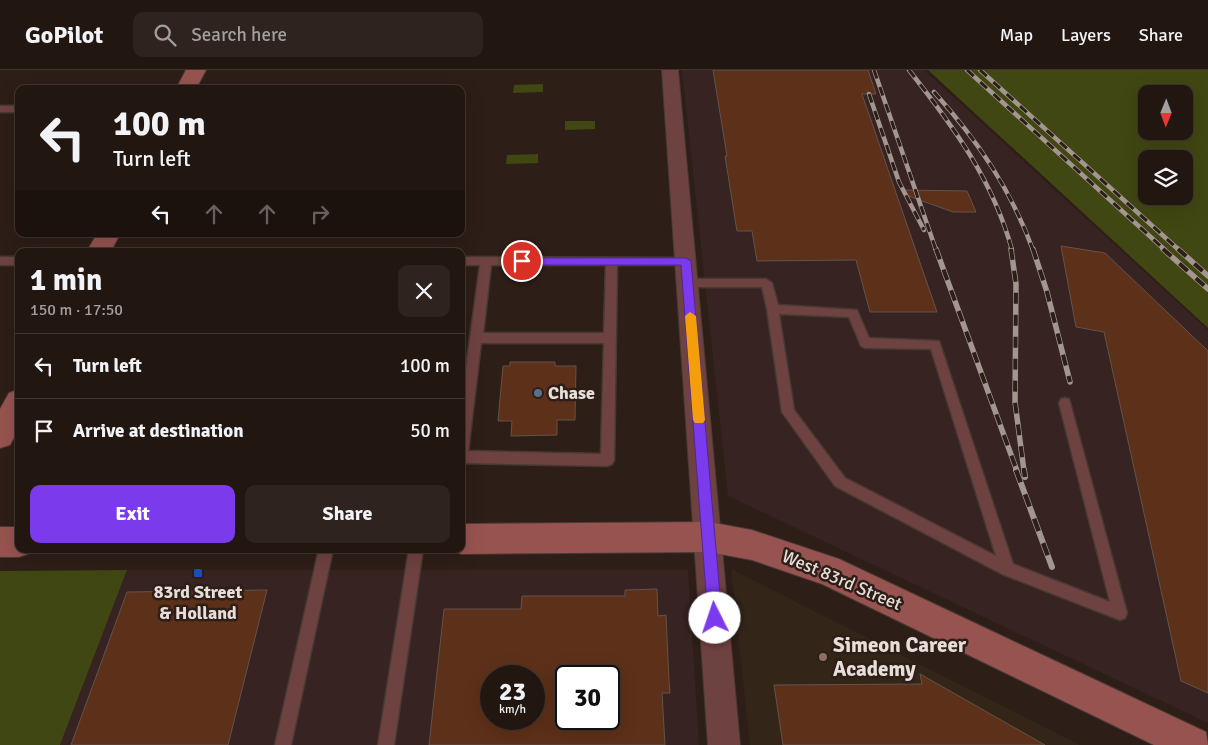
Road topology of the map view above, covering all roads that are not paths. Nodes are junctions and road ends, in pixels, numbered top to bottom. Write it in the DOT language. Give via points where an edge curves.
graph roads {
  1 [pos="196,70"];
  2 [pos="670,70"];
  3 [pos="188,85"];
  4 [pos="0,109"];
  5 [pos="15,109"];
  6 [pos="0,261"];
  7 [pos="15,261"];
  8 [pos="465,261"];
  9 [pos="486,261"];
  10 [pos="612,261"];
  11 [pos="686,261"];
  12 [pos="688,283"];
  13 [pos="773,309"];
  14 [pos="476,338"];
  15 [pos="610,338"];
  16 [pos="1065,403"];
  17 [pos="15,408"];
  18 [pos="465,425"];
  19 [pos="0,436"];
  20 [pos="465,457"];
  21 [pos="709,537"];
  22 [pos="465,539"];
  23 [pos="0,542"];
  24 [pos="15,542"];
  25 [pos="325,553"];
  26 [pos="415,553"];
  27 [pos="1007,569"];
  28 [pos="283,745"];
  29 [pos="386,745"];
  30 [pos="724,745"];
  31 [pos="1193,745"];
  1 -- 3 [label="street"];
  2 -- 11 [label="street"];
  4 -- 5 [label="lane"];
  6 -- 7 [label="lane"];
  8 -- 9 [label="lane"];
  9 -- 10 [label="lane"];
  9 -- 14 [label="lane"];
  10 -- 11 [label="lane"];
  10 -- 15 [label="lane"];
  11 -- 12 [label="street"];
  12 -- 13 [label="lane" via="766,283"];
  12 -- 21 [label="street"];
  13 -- 27 [label="lane" via="788,412 840,482"];
  13 -- 27 [label="lane" via="853,313 865,343 935,344"];
  14 -- 15 [label="lane"];
  14 -- 18 [label="lane"];
  15 -- 20 [label="lane" via="607,460"];
  16 -- 27 [label="lane" via="1120,613"];
  17 -- 19 [label="street"];
  21 -- 22 [label="street, West 83rd Street"];
  21 -- 30 [label="street"];
  21 -- 31 [label="street, West 83rd Street" via="752,544 828,570"];
  23 -- 24 [label="street"];
  25 -- 28 [label="lane"];
  26 -- 29 [label="lane"];
}
